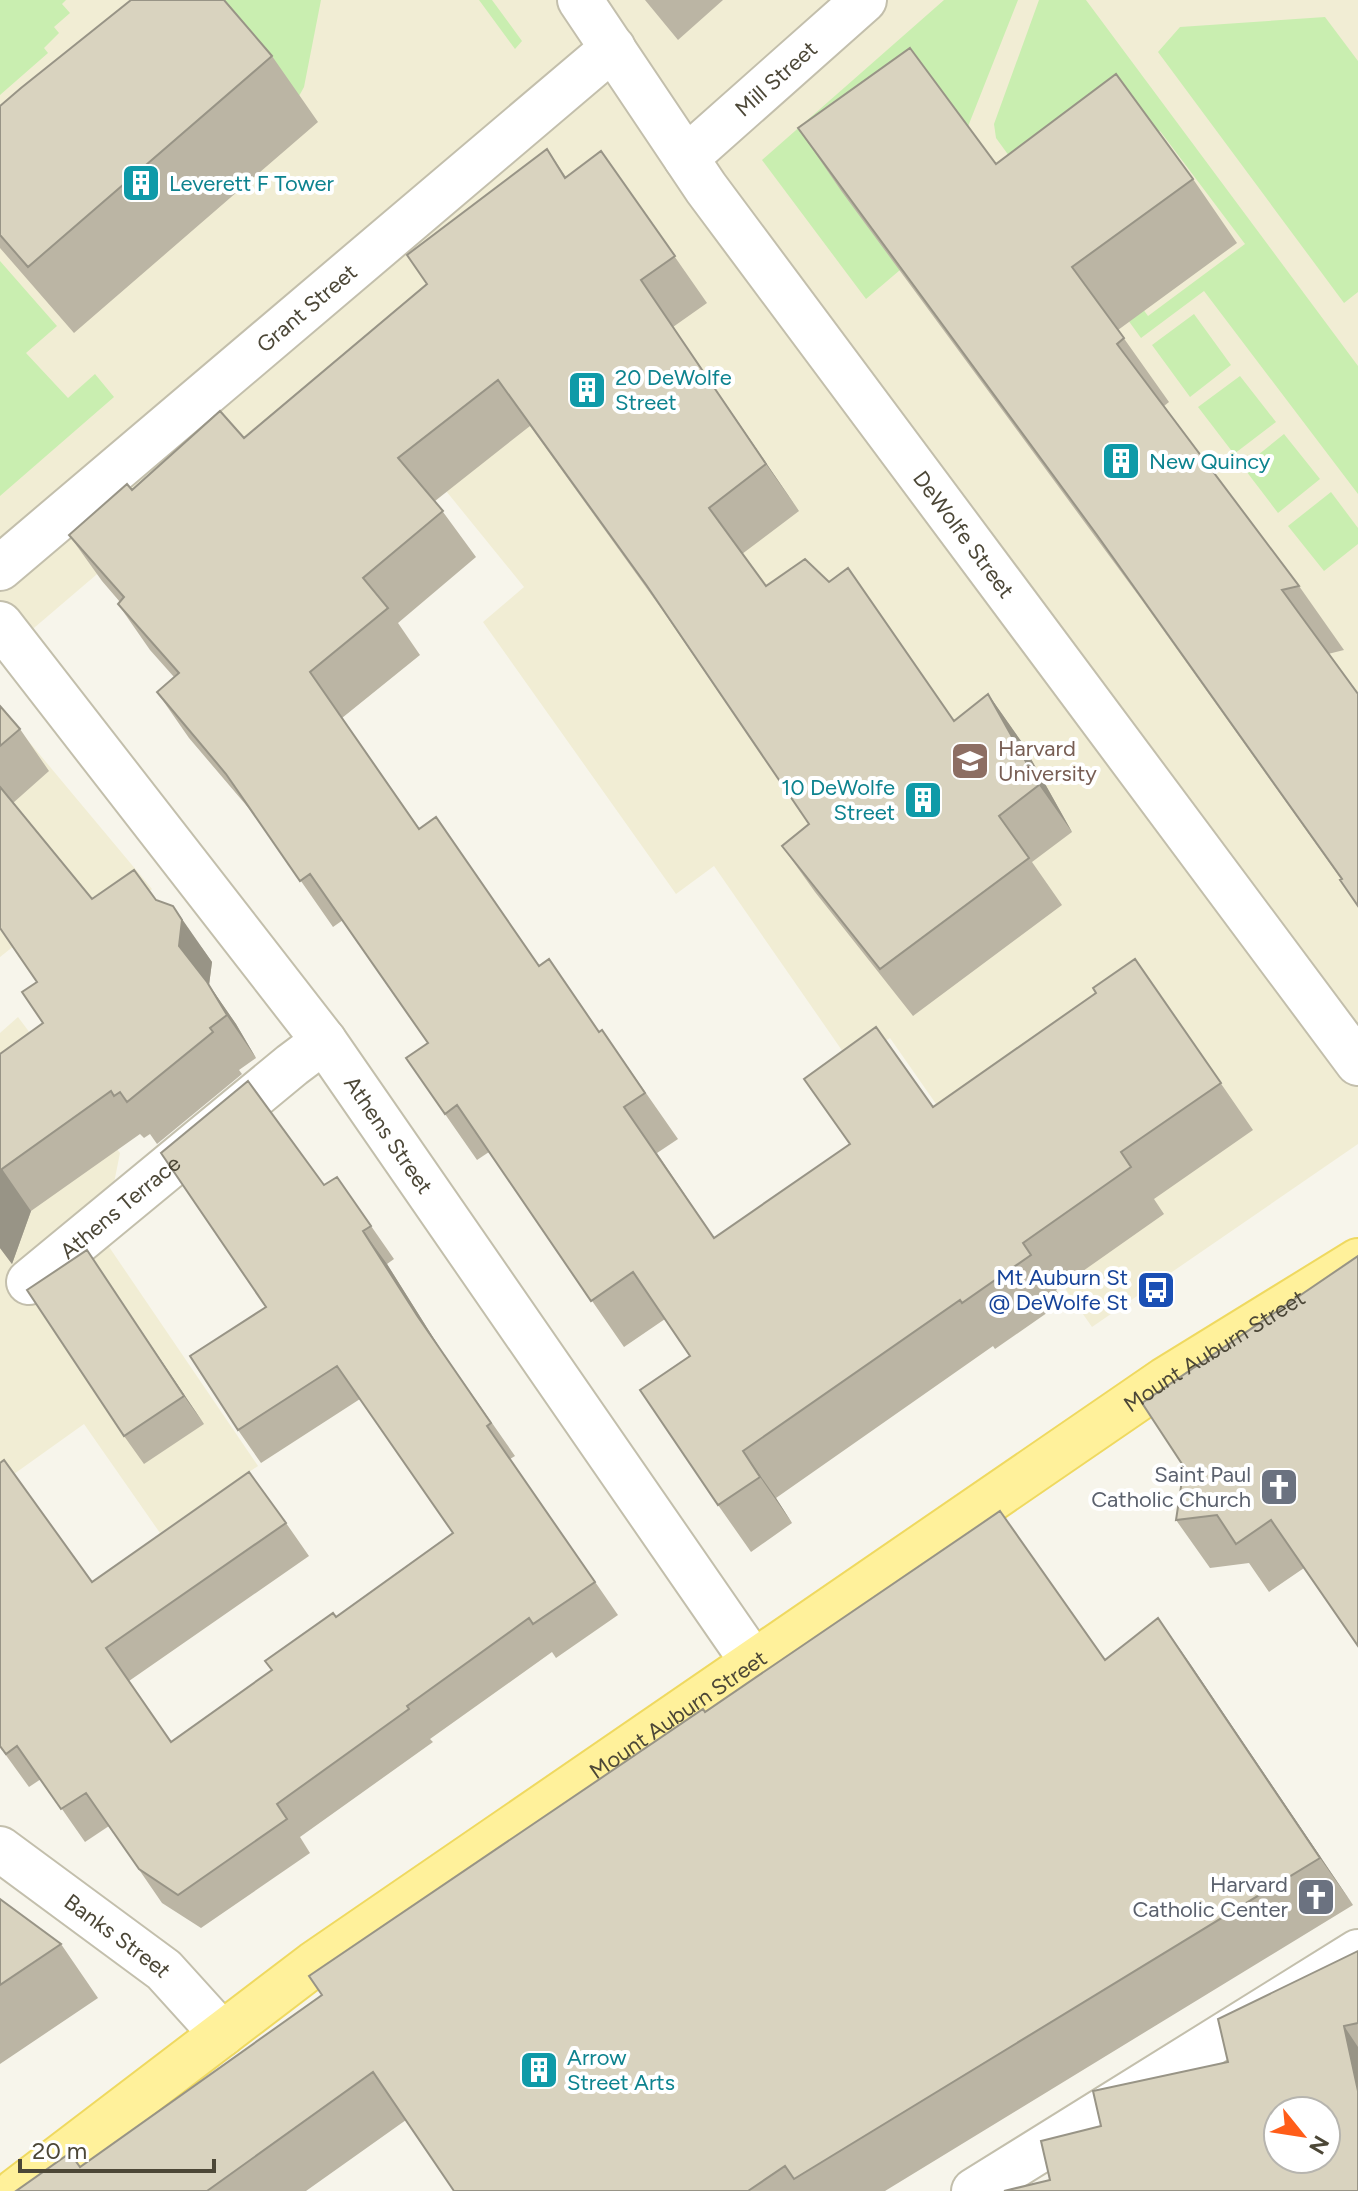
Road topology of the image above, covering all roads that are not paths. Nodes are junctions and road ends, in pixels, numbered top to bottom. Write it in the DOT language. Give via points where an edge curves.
graph roads {
  1 [pos="580,0"];
  2 [pos="864,0"];
  3 [pos="613,48"];
  4 [pos="686,158"];
  5 [pos="0,568"];
  6 [pos="0,624"];
  7 [pos="324,1041"];
  8 [pos="1358,1063"];
  9 [pos="1358,1261"];
  10 [pos="29,1282"];
  11 [pos="753,1662"];
  12 [pos="0,1849"];
  13 [pos="1358,1952"];
  14 [pos="222,2034"];
  15 [pos="16,2191"];
  16 [pos="974,2191"];
  1 -- 3 [label="street, DeWolfe Street"];
  2 -- 4 [label="street, Mill Street"];
  3 -- 4 [label="street, DeWolfe Street"];
  3 -- 5 [label="street, Grant Street"];
  4 -- 8 [label="street, DeWolfe Street"];
  6 -- 7 [label="street, Athens Street"];
  7 -- 10 [label="street, Athens Terrace"];
  7 -- 11 [label="street, Athens Street"];
  9 -- 11 [label="main road, Mount Auburn Street" via="1213,1348"];
  11 -- 14 [label="main road, Mount Auburn Street" via="314,1964"];
  12 -- 14 [label="street, Banks Street" via="164,1970"];
  13 -- 16 [label="street"];
  14 -- 15 [label="main road, Mount Auburn Street"];
}
